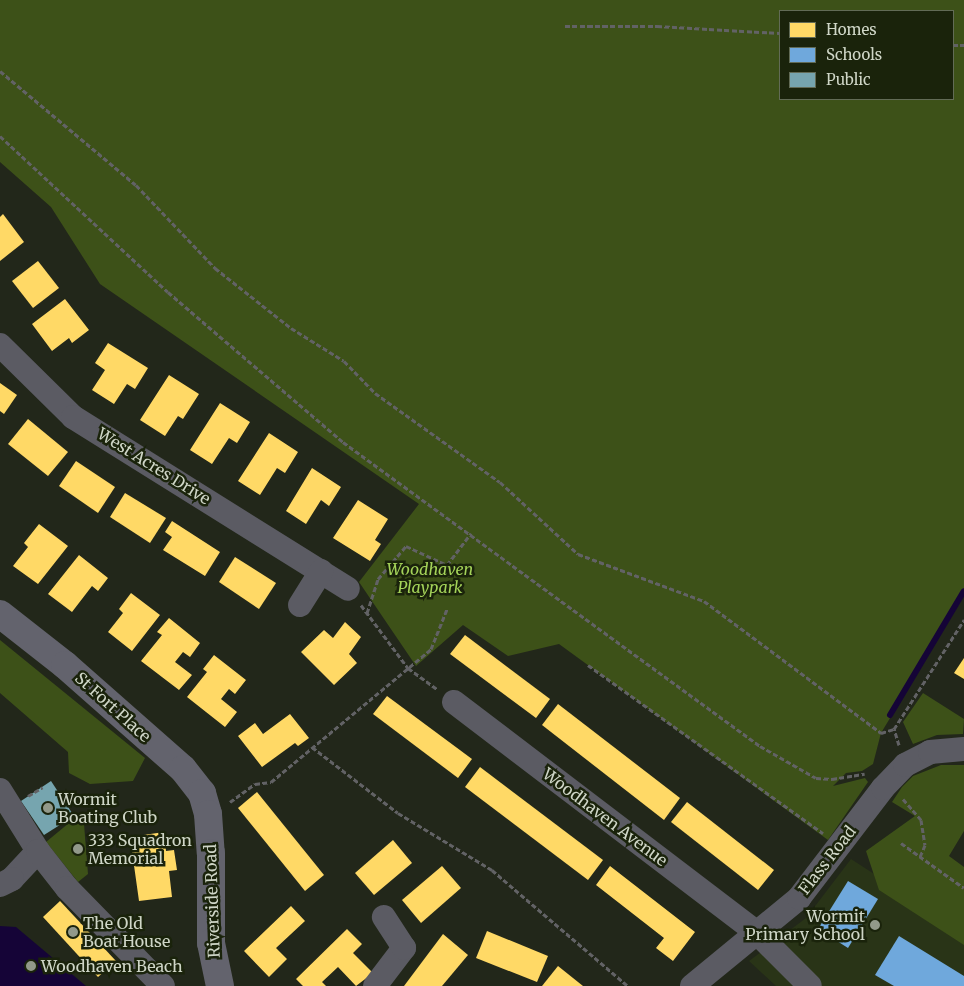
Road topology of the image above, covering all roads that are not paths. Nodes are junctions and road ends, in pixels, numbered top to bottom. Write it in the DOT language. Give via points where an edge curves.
graph roads {
  1 [pos="0,345"];
  2 [pos="321,571"];
  3 [pos="348,588"];
  4 [pos="300,605"];
  5 [pos="0,614"];
  6 [pos="454,702"];
  7 [pos="964,749"];
  8 [pos="1,792"];
  9 [pos="216,811"];
  10 [pos="38,851"];
  11 [pos="0,886"];
  12 [pos="384,917"];
  13 [pos="756,932"];
  14 [pos="163,986"];
  15 [pos="220,986"];
  16 [pos="375,986"];
  17 [pos="692,986"];
  18 [pos="810,986"];
  1 -- 2 [label="street, West Acres Drive" via="73,417"];
  2 -- 3 [label="street, West Acres Drive"];
  2 -- 4 [label="street"];
  5 -- 9 [label="main road, St Fort Place" via="39,642 183,769"];
  6 -- 13 [label="street, Woodhaven Avenue"];
  7 -- 13 [label="street, Flass Road" via="930,752 905,765 889,781 799,898"];
  8 -- 10 [label="street"];
  9 -- 15 [label="main road, Riverside Road" via="211,853 211,943"];
  10 -- 11 [label="street" via="12,879"];
  10 -- 14 [label="street" via="67,888"];
  12 -- 16 [label="street" via="404,948"];
  13 -- 17 [label="street, Flass Road"];
  13 -- 18 [label="street, Woodhaven Avenue"];
}
